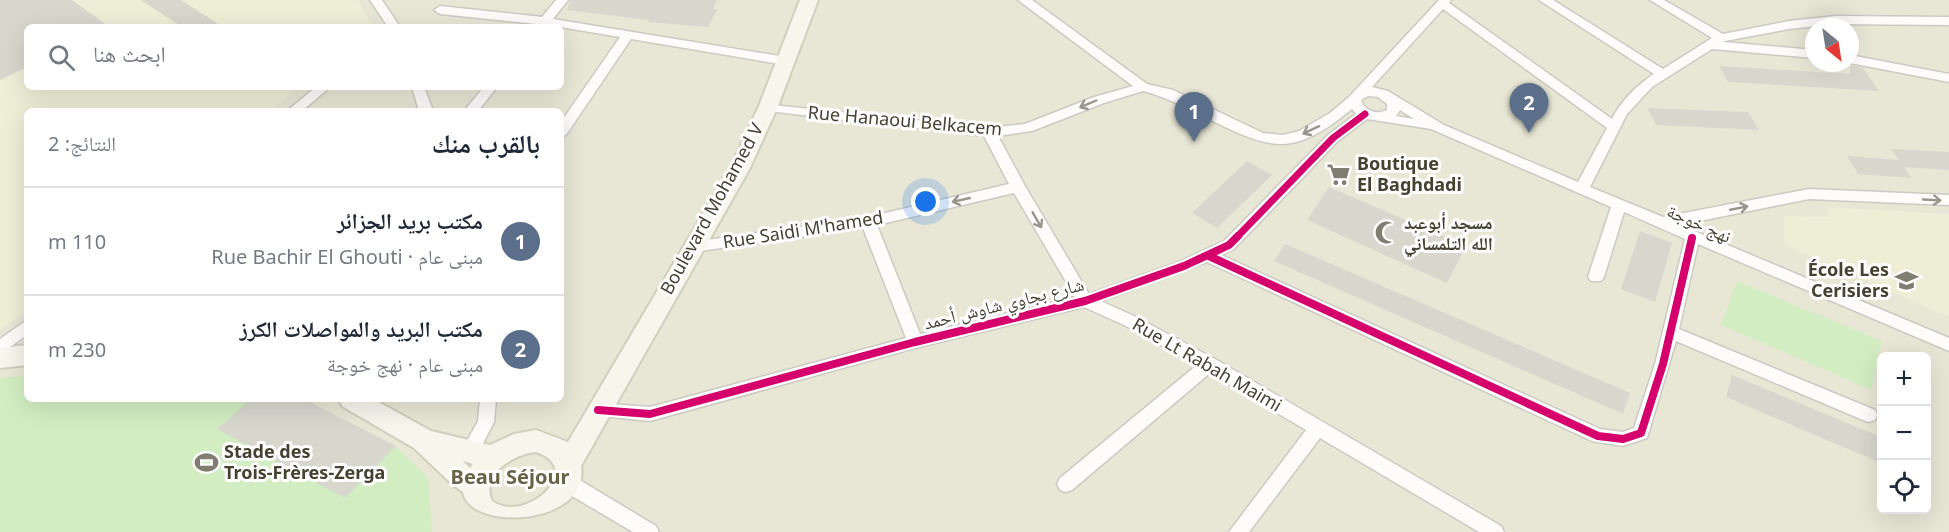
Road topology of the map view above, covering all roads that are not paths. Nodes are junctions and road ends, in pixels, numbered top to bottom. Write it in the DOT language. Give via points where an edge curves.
graph roads {
  1 [pos="376,0"];
  2 [pos="562,0"];
  3 [pos="809,0"];
  4 [pos="1024,0"];
  5 [pos="1545,0"];
  6 [pos="1656,0"];
  7 [pos="1444,2"];
  8 [pos="440,10"];
  9 [pos="1949,21"];
  10 [pos="392,24"];
  11 [pos="543,24"];
  12 [pos="564,26"];
  13 [pos="628,34"];
  14 [pos="1716,41"];
  15 [pos="1805,53"];
  16 [pos="1388,60"];
  17 [pos="786,61"];
  18 [pos="1859,61"];
  19 [pos="1662,74"];
  20 [pos="1949,78"];
  21 [pos="1143,87"];
  22 [pos="320,90"];
  23 [pos="419,90"];
  24 [pos="488,90"];
  25 [pos="1356,97"];
  26 [pos="1389,98"];
  27 [pos="768,107"];
  28 [pos="298,108"];
  29 [pos="425,108"];
  30 [pos="474,108"];
  31 [pos="1371,115"];
  32 [pos="1614,127"];
  33 [pos="564,128"];
  34 [pos="1438,128"];
  35 [pos="989,132"];
  36 [pos="1018,187"];
  37 [pos="1582,188"];
  38 [pos="1949,200"];
  39 [pos="1619,204"];
  40 [pos="868,222"];
  41 [pos="1661,224"];
  42 [pos="1692,238"];
  43 [pos="693,247"];
  44 [pos="1209,256"];
  45 [pos="1596,277"];
  46 [pos="1085,301"];
  47 [pos="24,328"];
  48 [pos="1670,332"];
  49 [pos="915,342"];
  50 [pos="1949,345"];
  51 [pos="0,348"];
  52 [pos="24,354"];
  53 [pos="0,358"];
  54 [pos="1209,364"];
  55 [pos="356,402"];
  56 [pos="488,402"];
  57 [pos="598,410"];
  58 [pos="1869,415"];
  59 [pos="1317,429"];
  60 [pos="423,440"];
  61 [pos="550,443"];
  62 [pos="481,455"];
  63 [pos="569,483"];
  64 [pos="1066,483"];
  65 [pos="476,486"];
  66 [pos="505,525"];
  67 [pos="650,532"];
  68 [pos="1238,532"];
  69 [pos="1495,532"];
  1 -- 10 [label="street"];
  2 -- 11 [label="street"];
  3 -- 17 [label="main road, Boulevard Mohamed V"];
  4 -- 21 [label="street"];
  5 -- 19 [label="street"];
  6 -- 14 [label="street"];
  7 -- 16 [label="street"];
  7 -- 32 [label="street"];
  8 -- 11 [label="street"];
  9 -- 14 [label="street" via="1835,20 1789,25"];
  12 -- 13 [label="street"];
  13 -- 17 [label="street"];
  13 -- 33 [label="street"];
  14 -- 15 [label="street"];
  14 -- 19 [label="street"];
  16 -- 25 [label="street"];
  16 -- 26 [label="street"];
  17 -- 27 [label="main road, Boulevard Mohamed V"];
  18 -- 20 [label="street"];
  19 -- 32 [label="street" via="1647,84"];
  25 -- 21 [label="street, one-way" via="1323,124 1283,140 1260,137 1168,93"];
  21 -- 35 [label="street, Rue Hanaoui Belkacem, one-way" via="1099,99 1044,122"];
  22 -- 28 [label="street"];
  23 -- 29 [label="street"];
  24 -- 30 [label="street"];
  25 -- 26 [label="street" via="1368,91"];
  25 -- 31 [label="street" via="1357,107"];
  26 -- 31 [label="street, شارع بجاوي شاوش أحمد" via="1395,106 1393,112"];
  26 -- 34 [label="street, نهج خوجة"];
  27 -- 35 [label="street, Rue Hanaoui Belkacem"];
  27 -- 43 [label="main road, Boulevard Mohamed V" via="740,167"];
  31 -- 34 [label="street, نهج خوجة"];
  31 -- 44 [label="street, شارع بجاوي شاوش أحمد" via="1333,138 1229,245"];
  32 -- 37 [label="street"];
  34 -- 37 [label="street, نهج خوجة"];
  35 -- 36 [label="street"];
  36 -- 40 [label="street, Rue Saidi M'hamed, one-way"];
  36 -- 46 [label="street, one-way"];
  37 -- 39 [label="street, نهج خوجة"];
  41 -- 38 [label="street, one-way" via="1809,194"];
  39 -- 41 [label="street, نهج خوجة"];
  39 -- 45 [label="street"];
  40 -- 43 [label="street, Rue Saidi M'hamed"];
  40 -- 49 [label="street"];
  41 -- 42 [label="street, نهج خوجة"];
  42 -- 48 [label="street"];
  42 -- 50 [label="street, نهج خوجة"];
  43 -- 57 [label="main road, Boulevard Mohamed V"];
  44 -- 46 [label="street, شارع بجاوي شاوش أحمد"];
  44 -- 48 [label="street" via="1598,436 1623,439 1641,433"];
  46 -- 49 [label="street, شارع بجاوي شاوش أحمد"];
  46 -- 54 [label="street, Rue Lt Rabah Maimi"];
  47 -- 51 [label="street"];
  48 -- 58 [label="street"];
  49 -- 57 [label="street, شارع بجاوي شاوش أحمد" via="650,414"];
  52 -- 53 [label="main road"];
  54 -- 59 [label="street, Rue Lt Rabah Maimi"];
  54 -- 64 [label="street"];
  55 -- 60 [label="main road"];
  56 -- 62 [label="street"];
  57 -- 61 [label="main road, Boulevard Mohamed V"];
  57 -- 63 [label="main road, Boulevard Mohamed V"];
  59 -- 68 [label="street"];
  59 -- 69 [label="street, Rue Lt Rabah Maimi"];
  60 -- 62 [label="main road"];
  60 -- 65 [label="main road"];
  61 -- 62 [label="main road" via="521,442"];
  61 -- 63 [label="main road" via="566,455"];
  62 -- 65 [label="main road" via="482,471"];
  63 -- 66 [label="main road" via="538,514"];
  63 -- 67 [label="street"];
  65 -- 66 [label="main road" via="479,505"];
}
